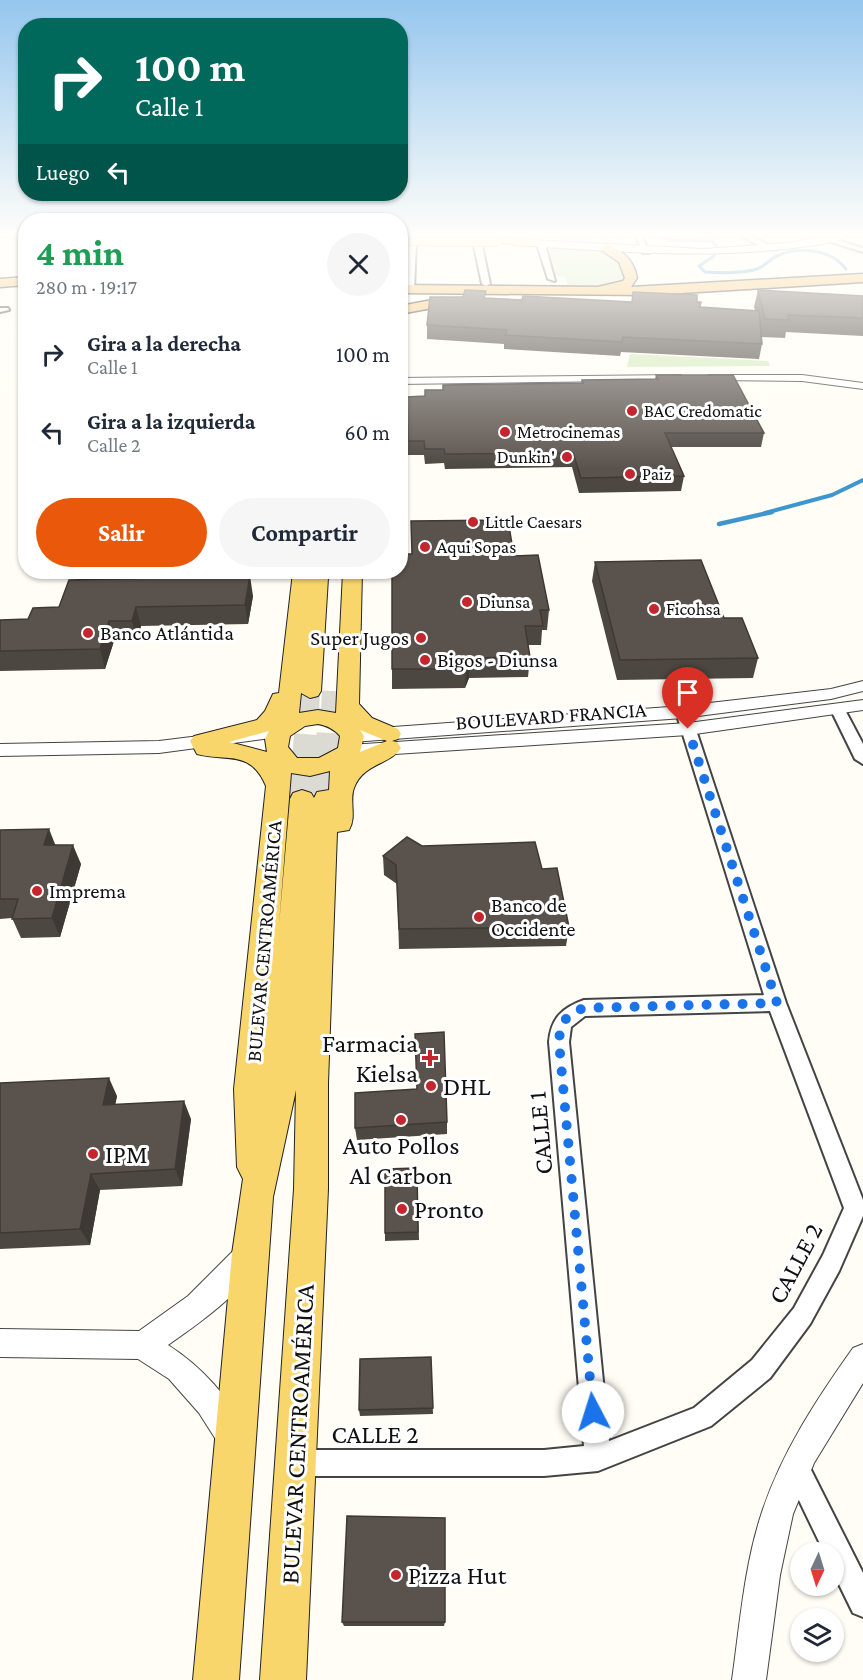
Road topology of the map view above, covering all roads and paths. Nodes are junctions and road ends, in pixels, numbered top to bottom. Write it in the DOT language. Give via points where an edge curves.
graph roads {
  1 [pos="408,381"];
  2 [pos="863,386"];
  3 [pos="302,579"];
  4 [pos="318,579"];
  5 [pos="338,579"];
  6 [pos="352,579"];
  7 [pos="291,667"];
  8 [pos="863,686"];
  9 [pos="310,691"];
  10 [pos="339,697"];
  11 [pos="863,705"];
  12 [pos="838,710"];
  13 [pos="686,720"];
  14 [pos="390,741"];
  15 [pos="281,742"];
  16 [pos="348,743"];
  17 [pos="204,744"];
  18 [pos="0,750"];
  19 [pos="863,759"];
  20 [pos="312,793"];
  21 [pos="777,1003"];
  22 [pos="859,1211"];
  23 [pos="250,1254"];
  24 [pos="0,1342"];
  25 [pos="142,1345"];
  26 [pos="863,1359"];
  27 [pos="236,1443"];
  28 [pos="598,1458"];
  29 [pos="294,1463"];
  30 [pos="795,1466"];
  31 [pos="863,1603"];
  32 [pos="216,1680"];
  33 [pos="282,1680"];
  34 [pos="749,1680"];
  1 -- 2 [label="street" via="771,377"];
  3 -- 7 [label="main road, BULEVAR CENTROAMÉRICA"];
  4 -- 9 [label="main road"];
  5 -- 10 [label="main road, BULEVAR CENTROAMÉRICA"];
  6 -- 10 [label="main road, BULEVAR CENTROAMÉRICA"];
  7 -- 15 [label="main road, BULEVAR CENTROAMÉRICA"];
  7 -- 17 [label="main road" via="275,714 268,722"];
  8 -- 13 [label="street, BOULEVARD FRANCIA"];
  10 -- 14 [label="main road" via="364,723"];
  10 -- 16 [label="main road, BULEVAR CENTROAMÉRICA"];
  11 -- 12 [label="street, BOULEVARD FRANCIA"];
  12 -- 13 [label="street, BOULEVARD FRANCIA"];
  12 -- 19 [label="street"];
  13 -- 14 [label="street, BOULEVARD FRANCIA"];
  13 -- 21 [label="street, CALLE 2"];
  14 -- 16 [label="street, BOULEVARD FRANCIA"];
  14 -- 20 [label="main road"];
  15 -- 16 [label="main road" via="306,718 318,717 329,718"];
  15 -- 16 [label="main road" via="288,763 310,768 334,763"];
  15 -- 17 [label="street" via="251,748"];
  15 -- 20 [label="main road, BULEVAR CENTROAMÉRICA"];
  16 -- 20 [label="main road, BULEVAR CENTROAMÉRICA"];
  17 -- 18 [label="street"];
  17 -- 20 [label="main road" via="264,760"];
  20 -- 23 [label="main road, BULEVAR CENTROAMÉRICA" via="281,1088 256,1197"];
  20 -- 29 [label="main road, BULEVAR CENTROAMÉRICA" via="311,1189"];
  21 -- 22 [label="street, CALLE 2"];
  21 -- 28 [label="street, CALLE 1" via="584,1008 563,1020 559,1042"];
  22 -- 28 [label="street, CALLE 2" via="802,1316 761,1369 702,1417"];
  23 -- 25 [label="street" via="220,1288 184,1319"];
  23 -- 27 [label="main road, BULEVAR CENTROAMÉRICA"];
  24 -- 25 [label="street"];
  25 -- 27 [label="street" via="178,1369 210,1402"];
  26 -- 30 [label="street"];
  27 -- 32 [label="main road, BULEVAR CENTROAMÉRICA"];
  28 -- 29 [label="street, CALLE 2" via="544,1463"];
  29 -- 33 [label="main road, BULEVAR CENTROAMÉRICA"];
  30 -- 31 [label="street"];
  30 -- 34 [label="street" via="768,1552"];
}
